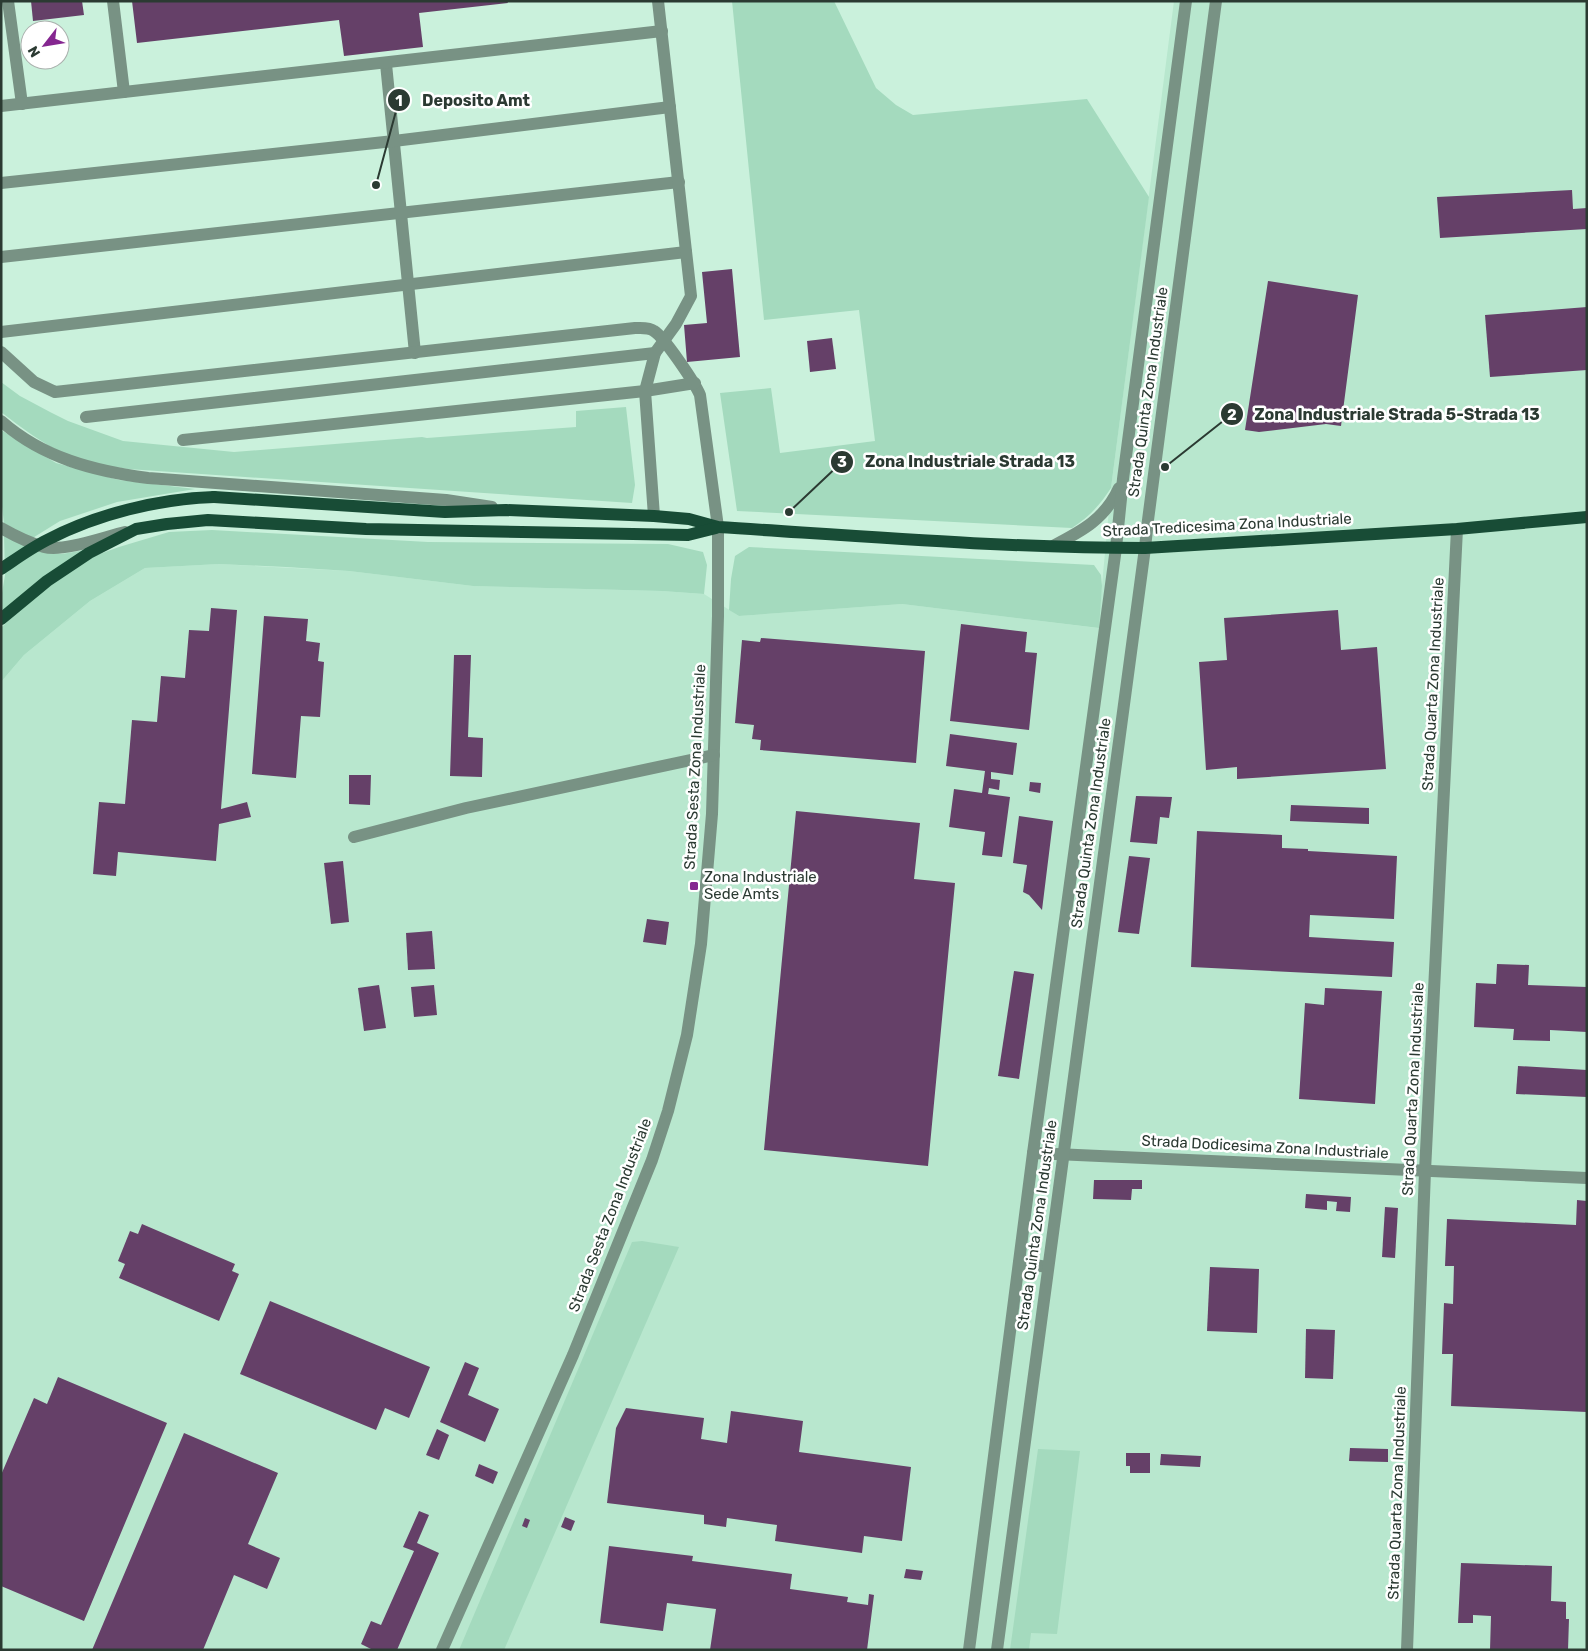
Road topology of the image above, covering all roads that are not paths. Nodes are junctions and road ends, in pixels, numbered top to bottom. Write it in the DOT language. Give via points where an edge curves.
graph roads {
  1 [pos="8,1"];
  2 [pos="112,1"];
  3 [pos="658,1"];
  4 [pos="1186,1"];
  5 [pos="1216,1"];
  6 [pos="662,31"];
  7 [pos="386,64"];
  8 [pos="124,92"];
  9 [pos="22,104"];
  10 [pos="1,106"];
  11 [pos="670,107"];
  12 [pos="394,141"];
  13 [pos="679,182"];
  14 [pos="1,183"];
  15 [pos="401,213"];
  16 [pos="686,252"];
  17 [pos="1,257"];
  18 [pos="408,285"];
  19 [pos="1,332"];
  20 [pos="663,340"];
  21 [pos="1,352"];
  22 [pos="415,353"];
  23 [pos="655,353"];
  24 [pos="695,383"];
  25 [pos="645,391"];
  26 [pos="86,417"];
  27 [pos="1,421"];
  28 [pos="183,440"];
  29 [pos="1123,479"];
  30 [pos="506,510"];
  31 [pos="654,516"];
  32 [pos="1587,517"];
  33 [pos="718,527"];
  34 [pos="1,528"];
  35 [pos="136,529"];
  36 [pos="1457,529"];
  37 [pos="1053,546"];
  38 [pos="1116,548"];
  39 [pos="1145,548"];
  40 [pos="1,569"];
  41 [pos="1,619"];
  42 [pos="714,755"];
  43 [pos="354,837"];
  44 [pos="1033,1153"];
  45 [pos="1062,1155"];
  46 [pos="1425,1171"];
  47 [pos="1587,1178"];
  48 [pos="1018,1263"];
  49 [pos="1048,1267"];
  50 [pos="442,1650"];
  51 [pos="969,1650"];
  52 [pos="997,1650"];
  53 [pos="1407,1650"];
  1 -- 9 [label="street"];
  2 -- 8 [label="street"];
  3 -- 6 [label="street"];
  4 -- 29 [label="street, Strada Quinta Zona Industriale"];
  5 -- 39 [label="street, Strada Quinta Zona Industriale"];
  6 -- 7 [label="street"];
  6 -- 11 [label="street"];
  7 -- 8 [label="street"];
  7 -- 12 [label="street"];
  8 -- 9 [label="street"];
  9 -- 10 [label="street"];
  11 -- 12 [label="street"];
  11 -- 13 [label="street"];
  12 -- 14 [label="street"];
  12 -- 15 [label="street"];
  13 -- 15 [label="street"];
  13 -- 16 [label="street"];
  15 -- 17 [label="street"];
  15 -- 18 [label="street"];
  16 -- 18 [label="street"];
  16 -- 20 [label="street" via="691,296"];
  18 -- 19 [label="street"];
  18 -- 22 [label="street"];
  20 -- 22 [label="street" via="654,331 635,328"];
  20 -- 23 [label="street"];
  20 -- 24 [label="street"];
  21 -- 22 [label="street" via="34,382 55,392"];
  23 -- 25 [label="street"];
  23 -- 26 [label="street"];
  24 -- 25 [label="street"];
  24 -- 33 [label="street, Strada Sesta Zona Industriale" via="700,395"];
  25 -- 28 [label="street"];
  25 -- 31 [label="street"];
  27 -- 30 [label="street" via="58,457 109,473 446,500"];
  29 -- 37 [label="street" via="1105,512 1081,531"];
  29 -- 38 [label="street, Strada Quinta Zona Industriale"];
  30 -- 31 [label="main road"];
  30 -- 40 [label="main road, bridge" via="445,512 192,498 106,517 69,530"];
  31 -- 33 [label="main road" via="689,519"];
  32 -- 36 [label="main road, Strada Tredicesima Zona Industriale"];
  33 -- 35 [label="main road" via="688,535 366,529 208,520"];
  33 -- 37 [label="main road, Strada Tredicesima Zona Industriale"];
  33 -- 42 [label="street, Strada Sesta Zona Industriale"];
  34 -- 35 [label="street" via="46,548 68,547"];
  35 -- 41 [label="main road" via="89,553 47,581"];
  36 -- 39 [label="main road, Strada Tredicesima Zona Industriale"];
  36 -- 46 [label="street, Strada Quarta Zona Industriale"];
  37 -- 38 [label="main road, Strada Tredicesima Zona Industriale"];
  38 -- 39 [label="main road, Strada Tredicesima Zona Industriale"];
  38 -- 44 [label="street, Strada Quinta Zona Industriale"];
  39 -- 45 [label="street, Strada Quinta Zona Industriale"];
  42 -- 43 [label="street" via="466,808"];
  42 -- 50 [label="street, Strada Sesta Zona Industriale" via="701,944 687,1034 668,1112 652,1160 573,1355"];
  44 -- 45 [label="street, Strada Dodicesima Zona Industriale"];
  44 -- 48 [label="street, Strada Quinta Zona Industriale"];
  45 -- 46 [label="street, Strada Dodicesima Zona Industriale"];
  45 -- 49 [label="street, Strada Quinta Zona Industriale"];
  46 -- 47 [label="street, Strada Dodicesima Zona Industriale"];
  46 -- 53 [label="street, Strada Quarta Zona Industriale"];
  48 -- 49 [label="street"];
  48 -- 51 [label="street, Strada Quinta Zona Industriale"];
  49 -- 52 [label="street, Strada Quinta Zona Industriale"];
}
